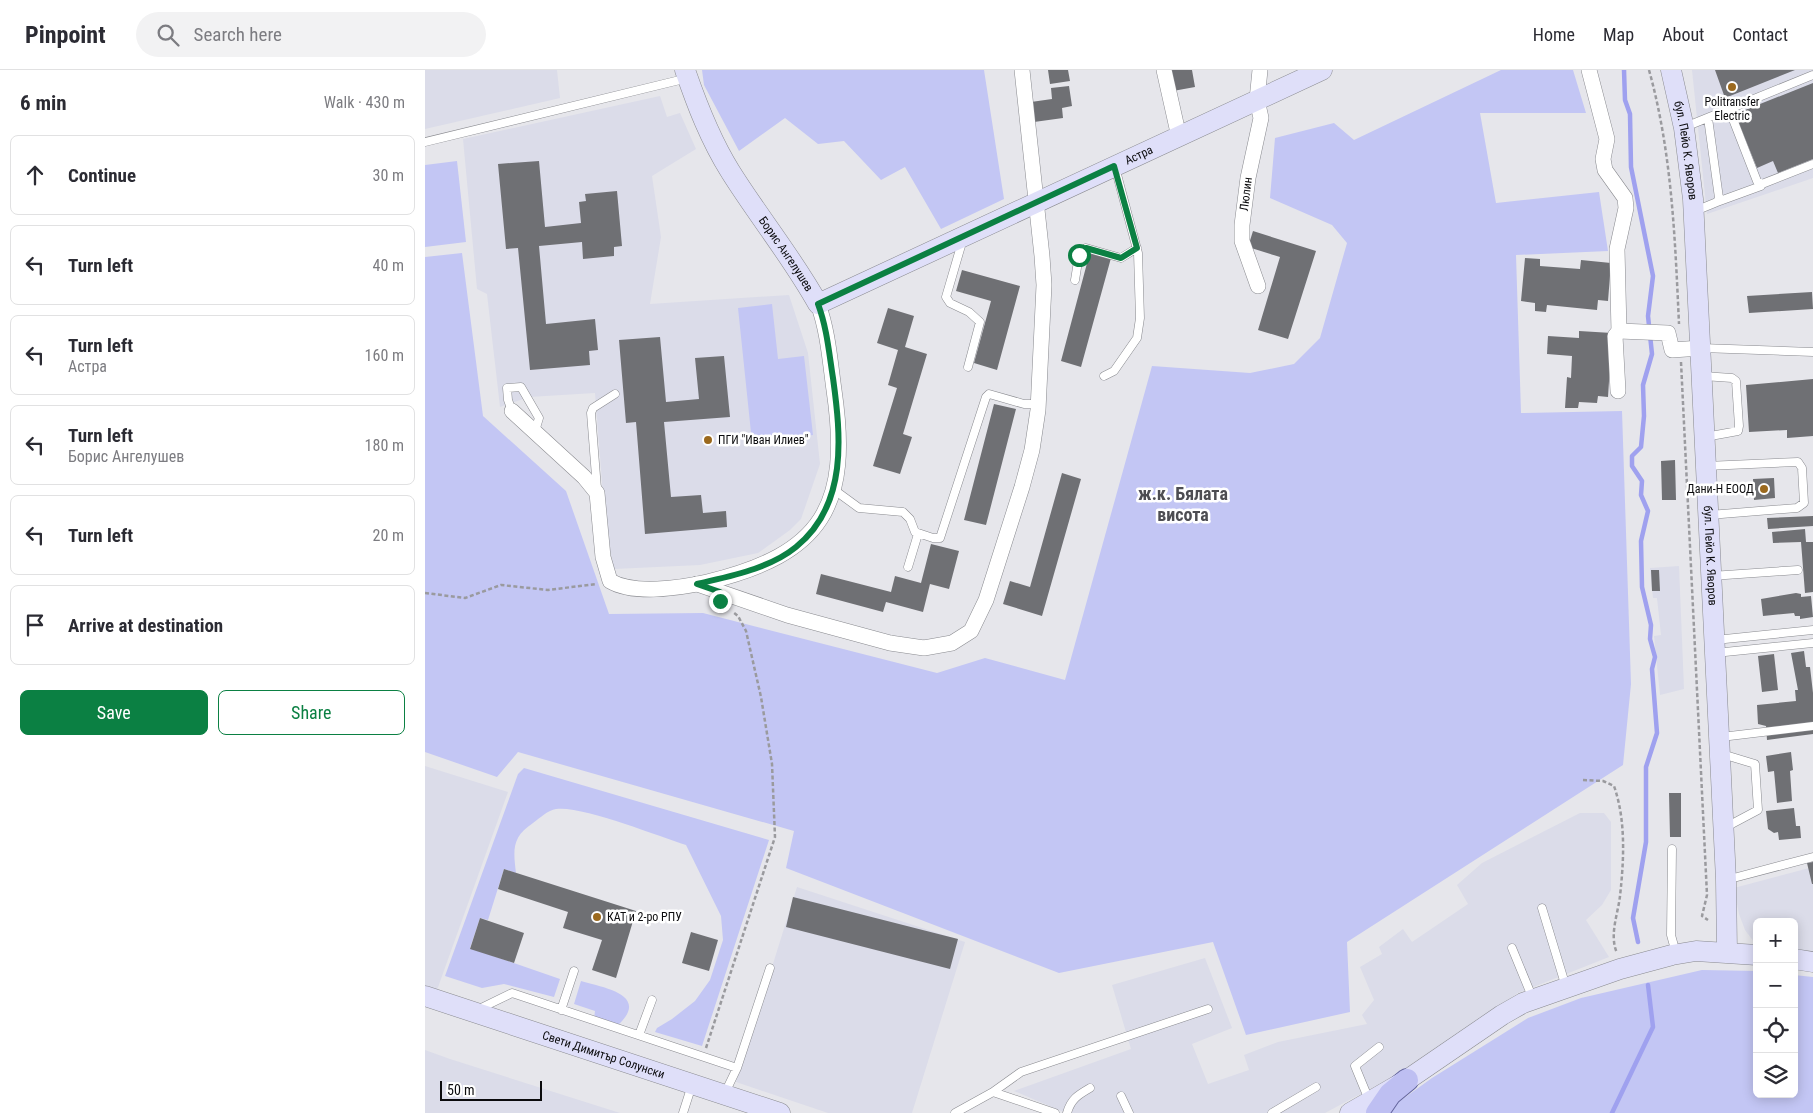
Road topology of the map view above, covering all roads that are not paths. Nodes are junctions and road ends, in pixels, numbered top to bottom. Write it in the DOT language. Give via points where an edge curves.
graph roads {
  1 [pos="1022,70"];
  2 [pos="1164,70"];
  3 [pos="1260,70"];
  4 [pos="1322,70"];
  5 [pos="1589,70"];
  6 [pos="1671,70"];
  7 [pos="686,74"];
  8 [pos="1813,76"];
  9 [pos="1257,100"];
  10 [pos="1729,109"];
  11 [pos="1708,118"];
  12 [pos="1683,128"];
  13 [pos="1179,137"];
  14 [pos="425,142"];
  15 [pos="1813,164"];
  16 [pos="1114,166"];
  17 [pos="1762,184"];
  18 [pos="1037,201"];
  19 [pos="1717,202"];
  20 [pos="1693,211"];
  21 [pos="965,235"];
  22 [pos="1137,248"];
  23 [pos="1075,280"];
  24 [pos="1258,286"];
  25 [pos="818,304"];
  26 [pos="1625,331"];
  27 [pos="1701,348"];
  28 [pos="1813,352"];
  29 [pos="968,367"];
  30 [pos="1104,376"];
  31 [pos="1702,376"];
  32 [pos="1617,391"];
  33 [pos="615,394"];
  34 [pos="1039,404"];
  35 [pos="512,411"];
  36 [pos="535,431"];
  37 [pos="1705,437"];
  38 [pos="1706,466"];
  39 [pos="833,489"];
  40 [pos="597,493"];
  41 [pos="1709,515"];
  42 [pos="918,534"];
  43 [pos="908,567"];
  44 [pos="1798,570"];
  45 [pos="1711,576"];
  46 [pos="697,584"];
  47 [pos="1813,630"];
  48 [pos="1813,643"];
  49 [pos="1715,646"];
  50 [pos="1813,726"];
  51 [pos="1720,745"];
  52 [pos="1724,828"];
  53 [pos="1672,849"];
  54 [pos="1813,857"];
  55 [pos="1726,880"];
  56 [pos="1541,908"];
  57 [pos="1512,948"];
  58 [pos="1727,952"];
  59 [pos="1676,955"];
  60 [pos="1753,955"];
  61 [pos="1798,960"];
  62 [pos="1813,962"];
  63 [pos="770,968"];
  64 [pos="574,971"];
  65 [pos="1566,987"];
  66 [pos="425,996"];
  67 [pos="652,1000"];
  68 [pos="1533,1000"];
  69 [pos="1208,1009"];
  70 [pos="561,1010"];
  71 [pos="473,1012"];
  72 [pos="639,1035"];
  73 [pos="1379,1047"];
  74 [pos="737,1068"];
  75 [pos="1407,1080"];
  76 [pos="692,1085"];
  77 [pos="1316,1087"];
  78 [pos="1090,1088"];
  79 [pos="993,1092"];
  80 [pos="724,1095"];
  81 [pos="1121,1096"];
  82 [pos="1374,1107"];
  83 [pos="683,1113"];
  84 [pos="780,1113"];
  85 [pos="956,1113"];
  86 [pos="1055,1113"];
  87 [pos="1067,1113"];
  88 [pos="1129,1113"];
  89 [pos="1272,1113"];
  90 [pos="1350,1113"];
  1 -- 18 [label="street"];
  2 -- 13 [label="street"];
  3 -- 9 [label="street, Люлин"];
  4 -- 9 [label="street, Астра"];
  5 -- 26 [label="street" via="1607,139 1603,158 1605,170 1625,198 1626,208 1617,249"];
  6 -- 12 [label="street, бул. Пейо К. Яворов"];
  7 -- 14 [label="lane"];
  7 -- 25 [label="street, Борис Ангелушев" via="699,111 730,171 800,272"];
  8 -- 10 [label="lane"];
  9 -- 13 [label="street, Астра"];
  9 -- 24 [label="street, Люлин" via="1261,118 1248,178 1242,241"];
  10 -- 11 [label="lane"];
  10 -- 17 [label="lane" via="1757,181"];
  11 -- 12 [label="lane"];
  11 -- 19 [label="lane"];
  12 -- 20 [label="street, бул. Пейо К. Яворов"];
  13 -- 16 [label="street, Астра"];
  15 -- 17 [label="lane"];
  16 -- 18 [label="street, Астра"];
  16 -- 22 [label="lane"];
  17 -- 19 [label="lane"];
  18 -- 21 [label="street, Астра"];
  18 -- 34 [label="street" via="1044,285"];
  19 -- 20 [label="lane"];
  20 -- 27 [label="street, бул. Пейо К. Яворов"];
  21 -- 25 [label="street, Астра"];
  21 -- 29 [label="lane" via="946,297 950,304 969,312 980,322"];
  22 -- 23 [label="lane" via="1121,258 1086,248 1079,255"];
  22 -- 30 [label="lane" via="1137,338 1114,370"];
  25 -- 39 [label="street, Борис Ангелушев" via="827,341 838,423 839,450"];
  26 -- 27 [label="street" via="1668,333 1672,350"];
  26 -- 32 [label="street" via="1615,336"];
  27 -- 28 [label="lane"];
  27 -- 31 [label="street, бул. Пейо К. Яворов"];
  31 -- 37 [label="street, бул. Пейо К. Яворов"];
  31 -- 37 [label="lane" via="1737,381 1738,431"];
  33 -- 40 [label="lane" via="593,408 591,413"];
  34 -- 42 [label="lane" via="986,396 940,538"];
  34 -- 46 [label="street" via="1022,487 993,581 977,622 962,638 924,648 890,643 787,615"];
  35 -- 36 [label="street"];
  35 -- 36 [label="lane" via="507,388 521,386 539,418"];
  36 -- 40 [label="street"];
  37 -- 38 [label="street, бул. Пейо К. Яворов"];
  38 -- 41 [label="street, бул. Пейо К. Яворов"];
  38 -- 41 [label="lane" via="1798,462 1803,468 1805,503 1797,508"];
  39 -- 42 [label="lane" via="859,508 903,512"];
  39 -- 46 [label="street, Борис Ангелушев" via="818,523 795,548 759,566"];
  40 -- 46 [label="street, Борис Ангелушев" via="603,557 610,581 621,588 631,589"];
  41 -- 45 [label="street, бул. Пейо К. Яворов"];
  42 -- 43 [label="lane"];
  44 -- 45 [label="lane"];
  45 -- 49 [label="street, бул. Пейо К. Яворов"];
  47 -- 49 [label="lane"];
  48 -- 49 [label="lane"];
  49 -- 51 [label="street, бул. Пейо К. Яворов"];
  50 -- 51 [label="lane"];
  51 -- 52 [label="street, бул. Пейо К. Яворов"];
  51 -- 52 [label="lane" via="1755,764 1758,810"];
  52 -- 55 [label="street, бул. Пейо К. Яворов"];
  53 -- 59 [label="lane" via="1671,935"];
  54 -- 55 [label="lane"];
  55 -- 58 [label="street, бул. Пейо К. Яворов"];
  56 -- 65 [label="lane"];
  57 -- 68 [label="lane"];
  58 -- 59 [label="street"];
  58 -- 60 [label="street"];
  59 -- 65 [label="street"];
  61 -- 62 [label="street"];
  63 -- 74 [label="lane"];
  64 -- 70 [label="lane"];
  65 -- 68 [label="street"];
  66 -- 71 [label="street, Свети Димитър Солунски"];
  67 -- 72 [label="lane"];
  68 -- 75 [label="street" via="1502,1015"];
  69 -- 79 [label="lane" via="1021,1072"];
  70 -- 71 [label="lane" via="512,994"];
  70 -- 72 [label="lane"];
  71 -- 76 [label="street, Свети Димитър Солунски"];
  72 -- 74 [label="lane"];
  73 -- 82 [label="lane" via="1355,1066"];
  74 -- 80 [label="lane"];
  75 -- 82 [label="main road"];
  76 -- 80 [label="street, Свети Димитър Солунски"];
  76 -- 83 [label="lane"];
  77 -- 89 [label="lane"];
  78 -- 87 [label="lane" via="1069,1103"];
  79 -- 85 [label="lane"];
  79 -- 86 [label="lane"];
  80 -- 84 [label="street, Свети Димитър Солунски"];
  81 -- 88 [label="lane"];
  82 -- 90 [label="street"];
}
